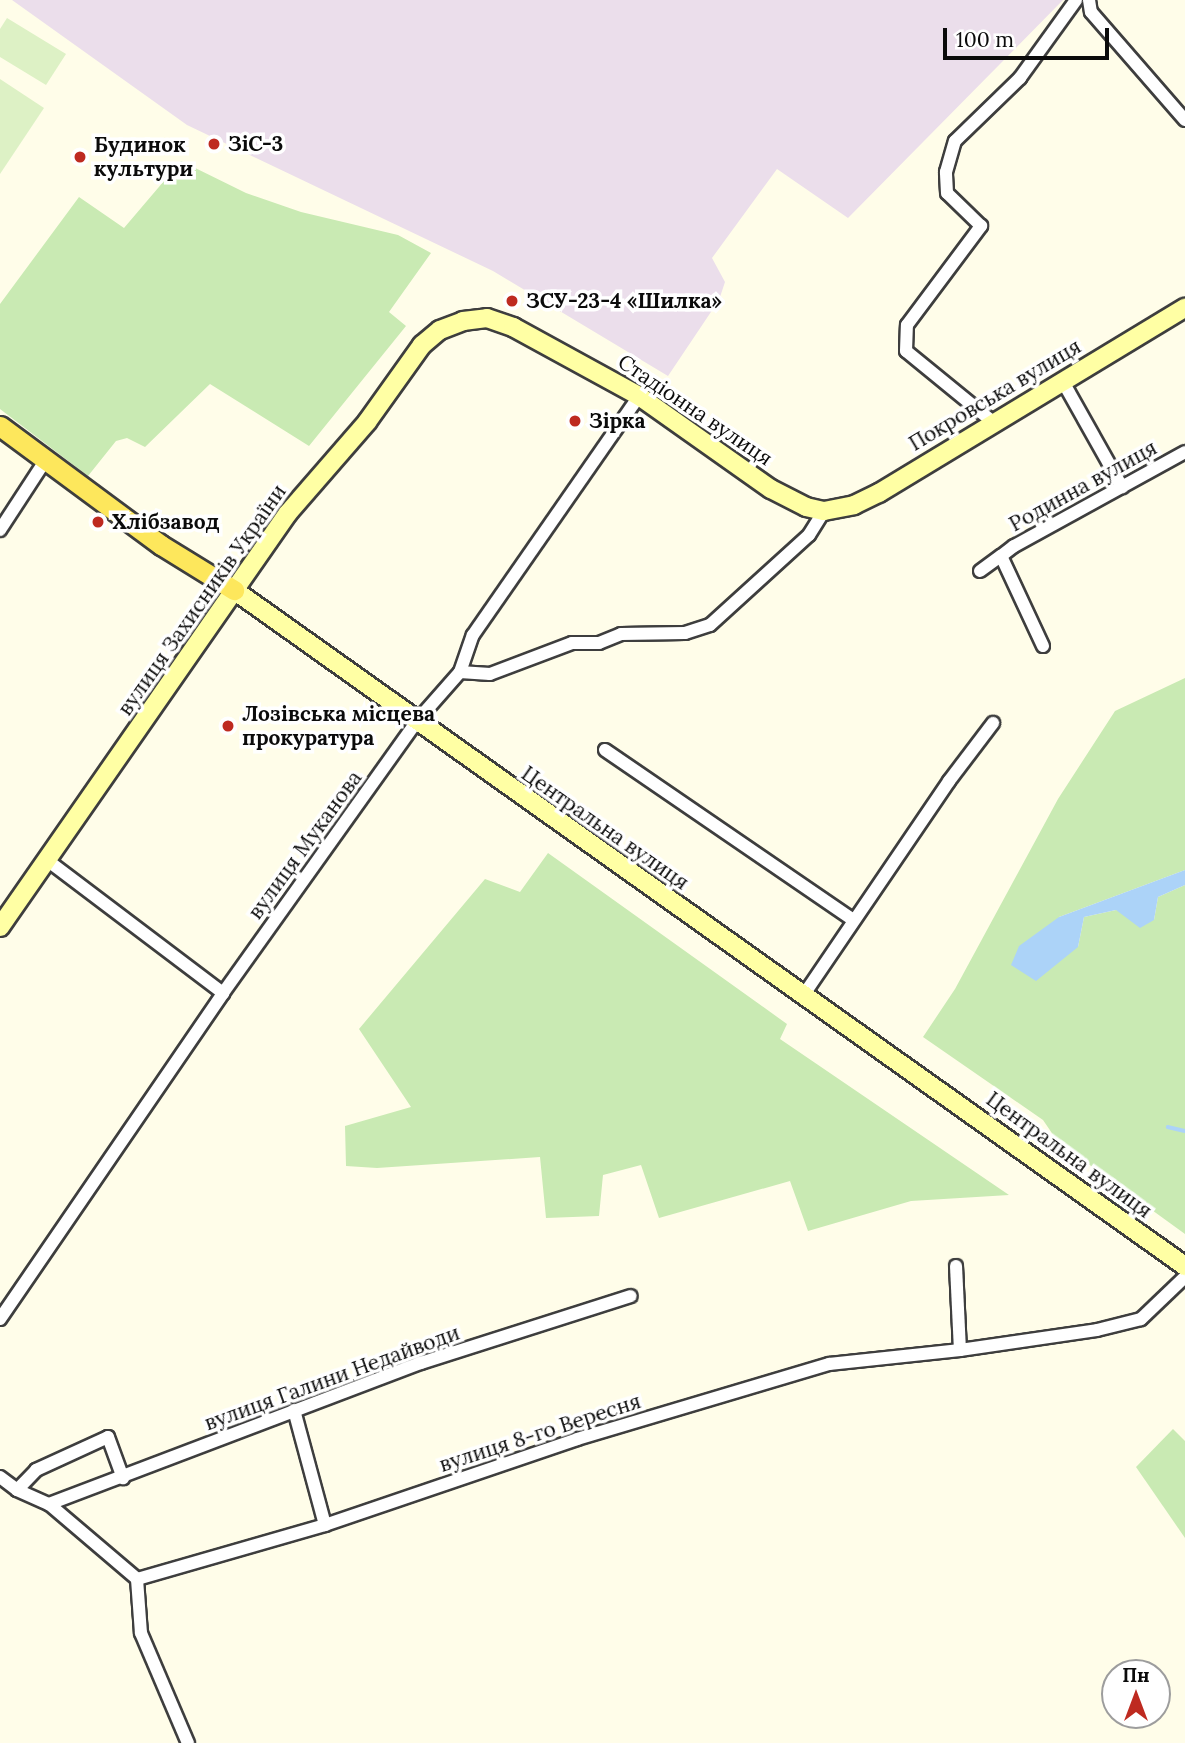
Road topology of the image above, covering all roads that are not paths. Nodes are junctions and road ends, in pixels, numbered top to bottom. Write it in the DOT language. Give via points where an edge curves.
graph roads {
  1 [pos="1076,0"];
  2 [pos="1089,0"];
  3 [pos="1185,120"];
  4 [pos="1185,308"];
  5 [pos="463,321"];
  6 [pos="1062,380"];
  7 [pos="639,396"];
  8 [pos="993,422"];
  9 [pos="0,426"];
  10 [pos="1185,452"];
  11 [pos="45,461"];
  12 [pos="1122,487"];
  13 [pos="824,512"];
  14 [pos="0,530"];
  15 [pos="1001,556"];
  16 [pos="980,571"];
  17 [pos="234,590"];
  18 [pos="1044,646"];
  19 [pos="460,672"];
  20 [pos="416,722"];
  21 [pos="993,723"];
  22 [pos="605,750"];
  23 [pos="47,860"];
  24 [pos="853,920"];
  25 [pos="0,927"];
  26 [pos="223,993"];
  27 [pos="805,993"];
  28 [pos="956,1266"];
  29 [pos="1185,1266"];
  30 [pos="1185,1278"];
  31 [pos="631,1296"];
  32 [pos="0,1318"];
  33 [pos="960,1350"];
  34 [pos="294,1410"];
  35 [pos="0,1477"];
  36 [pos="123,1478"];
  37 [pos="17,1490"];
  38 [pos="49,1504"];
  39 [pos="325,1525"];
  40 [pos="137,1579"];
  41 [pos="188,1743"];
  1 -- 8 [label="street" via="1020,78 955,141 946,172 947,193 981,226 907,326 906,351"];
  2 -- 3 [label="street" via="1091,12"];
  4 -- 6 [label="street, Покровська вулиця"];
  5 -- 7 [label="street, Стадіонна вулиця" via="487,318 513,327"];
  5 -- 17 [label="street, вулиця Захисників України" via="440,330 422,345 367,422 288,513"];
  6 -- 8 [label="street, Покровська вулиця"];
  6 -- 12 [label="street"];
  7 -- 13 [label="street, Стадіонна вулиця" via="771,489"];
  7 -- 19 [label="street, вулиця Муканова" via="473,635"];
  8 -- 13 [label="street, Покровська вулиця" via="879,493"];
  9 -- 11 [label="main road, Центральна вулиця"];
  10 -- 12 [label="street, Родинна вулиця"];
  11 -- 14 [label="street"];
  11 -- 17 [label="main road, Центральна вулиця" via="161,545"];
  12 -- 15 [label="street, Родинна вулиця"];
  13 -- 19 [label="street" via="809,536 710,625 685,633 621,635 599,643 572,643 490,674"];
  15 -- 16 [label="street, Родинна вулиця"];
  15 -- 18 [label="street, Родинна вулиця"];
  17 -- 20 [label="street, Центральна вулиця"];
  17 -- 23 [label="street, вулиця Захисників України"];
  19 -- 20 [label="street, вулиця Муканова"];
  20 -- 26 [label="street, вулиця Муканова"];
  20 -- 27 [label="street, Центральна вулиця"];
  21 -- 24 [label="street"];
  22 -- 24 [label="street"];
  23 -- 25 [label="street, вулиця Захисників України"];
  23 -- 26 [label="street"];
  24 -- 27 [label="street"];
  26 -- 32 [label="street, вулиця Муканова"];
  27 -- 29 [label="street, Центральна вулиця"];
  28 -- 33 [label="street"];
  30 -- 33 [label="street, вулиця 8-го Вересня" via="1141,1318 1097,1330"];
  31 -- 34 [label="street, вулиця Галини Недайводи" via="421,1363"];
  33 -- 39 [label="street, вулиця 8-го Вересня" via="829,1364 577,1440"];
  34 -- 36 [label="street, вулиця Галини Недайводи"];
  34 -- 39 [label="street"];
  35 -- 37 [label="street"];
  36 -- 37 [label="street" via="108,1437 36,1470"];
  36 -- 38 [label="street, вулиця Галини Недайводи"];
  37 -- 38 [label="street"];
  38 -- 40 [label="street"];
  39 -- 40 [label="street, вулиця 8-го Вересня"];
  40 -- 41 [label="street" via="141,1633"];
}
